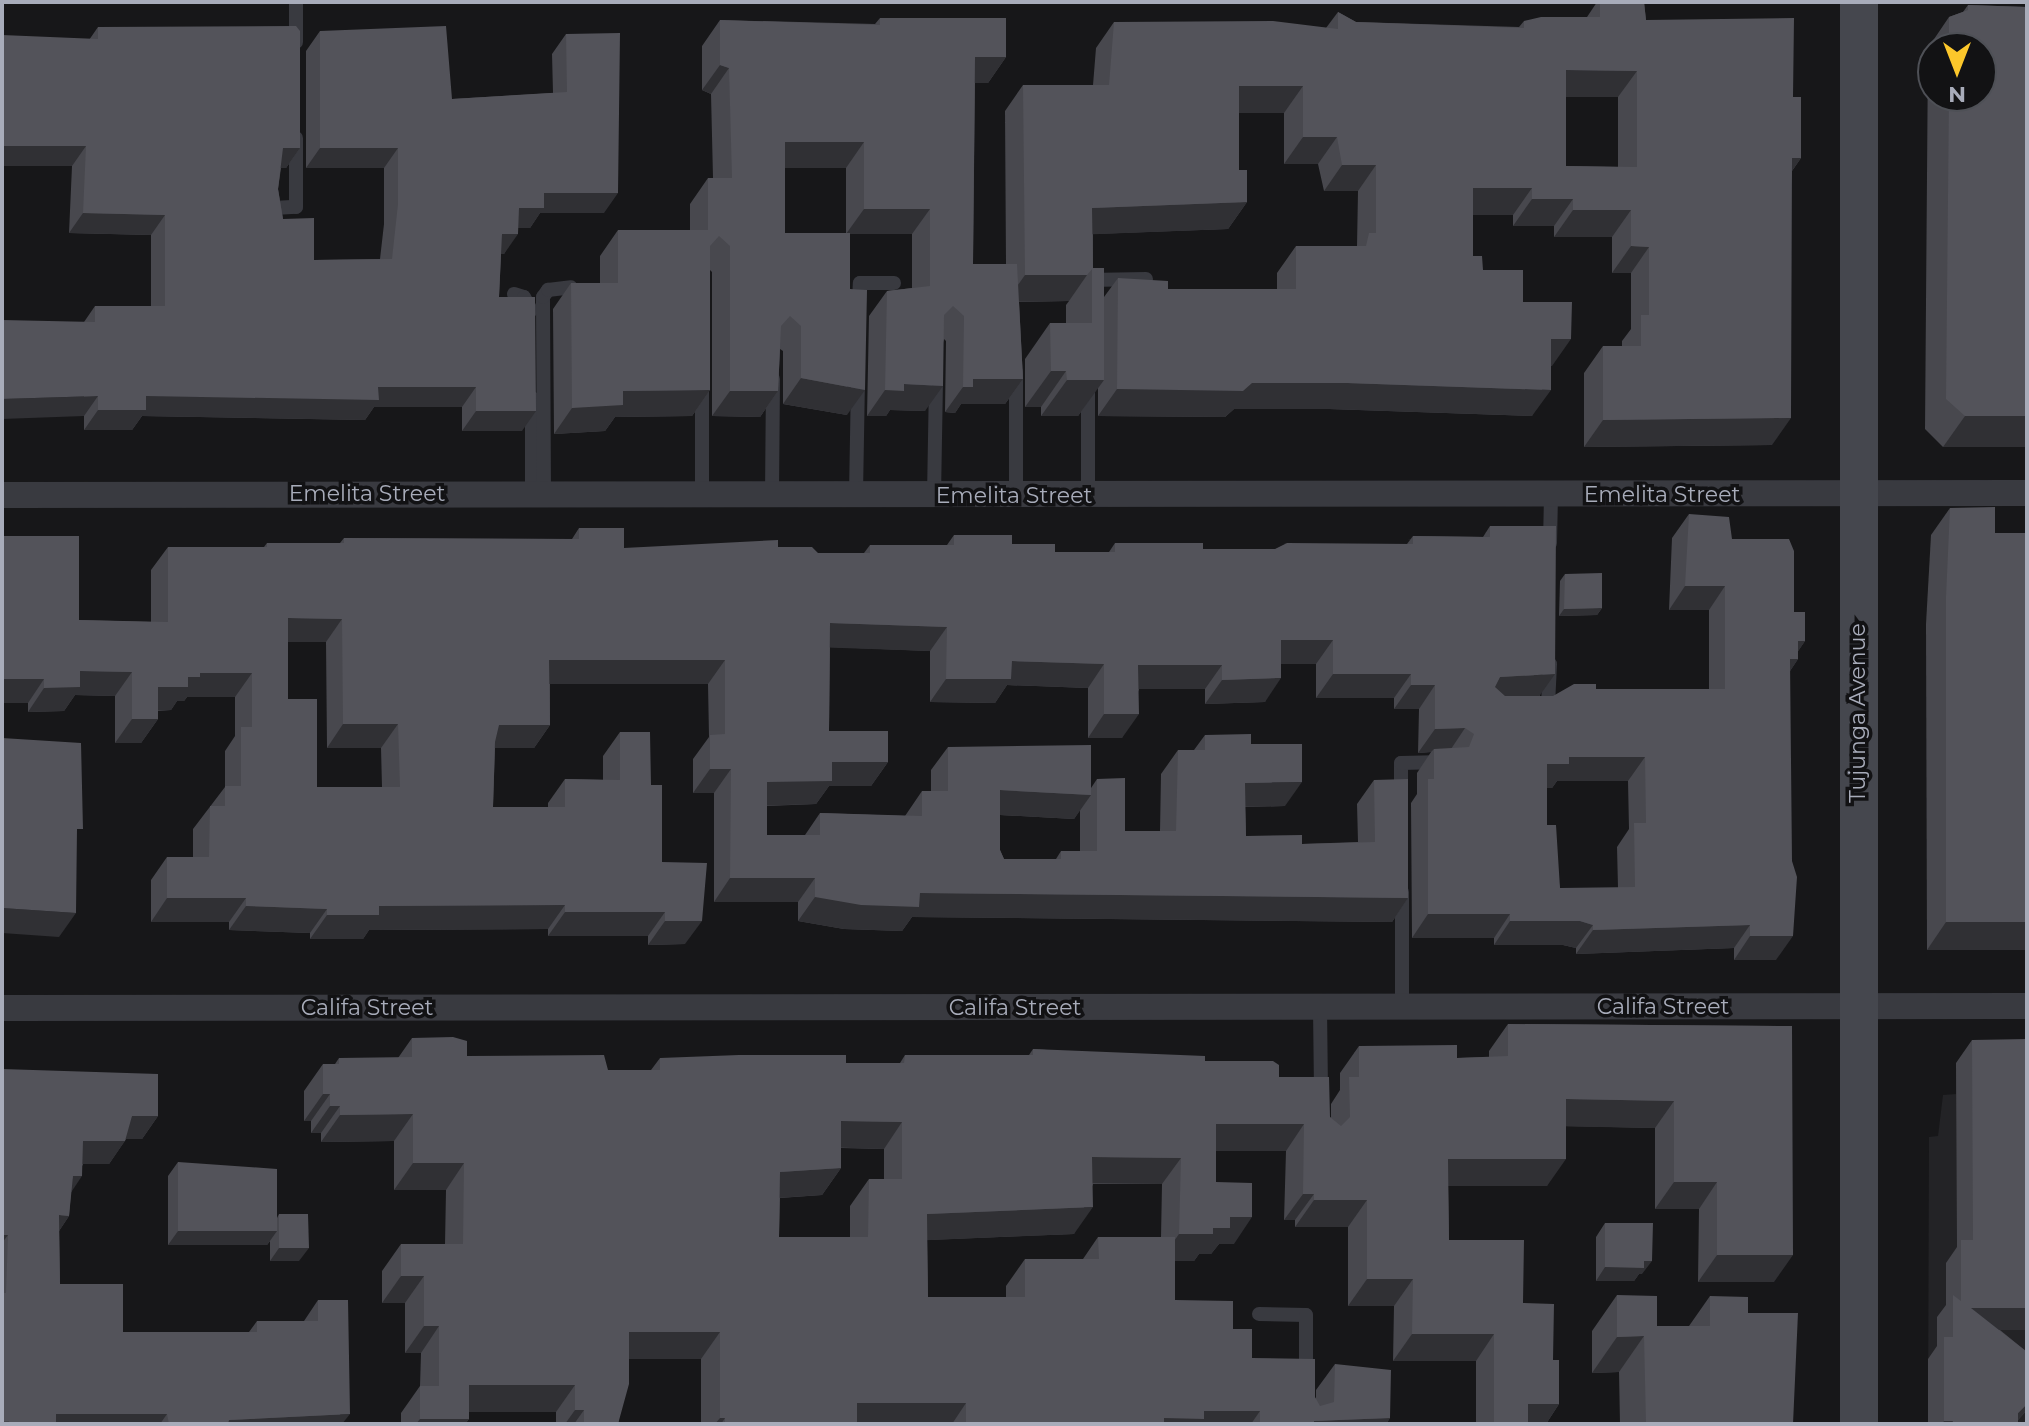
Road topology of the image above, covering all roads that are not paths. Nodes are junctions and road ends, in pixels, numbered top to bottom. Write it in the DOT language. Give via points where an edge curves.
graph roads {
  1 [pos="296,2"];
  2 [pos="1859,2"];
  3 [pos="296,65"];
  4 [pos="296,128"];
  5 [pos="274,208"];
  6 [pos="1146,279"];
  7 [pos="894,283"];
  8 [pos="571,287"];
  9 [pos="514,294"];
  10 [pos="1089,295"];
  11 [pos="859,328"];
  12 [pos="936,356"];
  13 [pos="1016,360"];
  14 [pos="702,368"];
  15 [pos="773,368"];
  16 [pos="1089,372"];
  17 [pos="858,373"];
  18 [pos="2027,493"];
  19 [pos="538,494"];
  20 [pos="702,494"];
  21 [pos="772,494"];
  22 [pos="856,494"];
  23 [pos="1859,494"];
  24 [pos="2,495"];
  25 [pos="934,496"];
  26 [pos="1016,496"];
  27 [pos="1088,496"];
  28 [pos="1551,496"];
  29 [pos="1550,568"];
  30 [pos="1550,646"];
  31 [pos="1524,710"];
  32 [pos="1448,762"];
  33 [pos="1401,809"];
  34 [pos="1402,870"];
  35 [pos="2027,1006"];
  36 [pos="1856,1007"];
  37 [pos="2,1008"];
  38 [pos="1320,1008"];
  39 [pos="1402,1008"];
  40 [pos="1321,1113"];
  41 [pos="1259,1314"];
  42 [pos="1306,1393"];
  43 [pos="1859,1424"];
  1 -- 3 [label="lane"];
  2 -- 23 [label="street, Tujunga Avenue"];
  4 -- 5 [label="lane" via="296,207"];
  6 -- 10 [label="lane" via="1089,280"];
  7 -- 11 [label="lane" via="860,283"];
  8 -- 19 [label="lane" via="548,290 543,297"];
  9 -- 19 [label="lane" via="531,305"];
  12 -- 25 [label="lane"];
  13 -- 26 [label="lane"];
  14 -- 20 [label="lane"];
  15 -- 21 [label="lane"];
  16 -- 27 [label="lane"];
  17 -- 22 [label="lane"];
  18 -- 23 [label="street, Emelita Street"];
  19 -- 20 [label="street, Emelita Street"];
  19 -- 24 [label="street, Emelita Street"];
  20 -- 21 [label="street, Emelita Street"];
  21 -- 22 [label="street, Emelita Street"];
  22 -- 25 [label="street, Emelita Street"];
  23 -- 28 [label="street, Emelita Street"];
  23 -- 36 [label="street, Tujunga Avenue"];
  25 -- 26 [label="street, Emelita Street"];
  26 -- 27 [label="street, Emelita Street"];
  27 -- 28 [label="street, Emelita Street"];
  28 -- 29 [label="lane"];
  30 -- 31 [label="lane" via="1548,705"];
  32 -- 33 [label="lane" via="1401,763"];
  34 -- 39 [label="lane"];
  35 -- 36 [label="street, Califa Street"];
  36 -- 39 [label="street, Califa Street"];
  36 -- 43 [label="street, Tujunga Avenue"];
  37 -- 38 [label="street, Califa Street"];
  38 -- 39 [label="street, Califa Street"];
  38 -- 40 [label="lane"];
  41 -- 42 [label="lane" via="1306,1315"];
}
